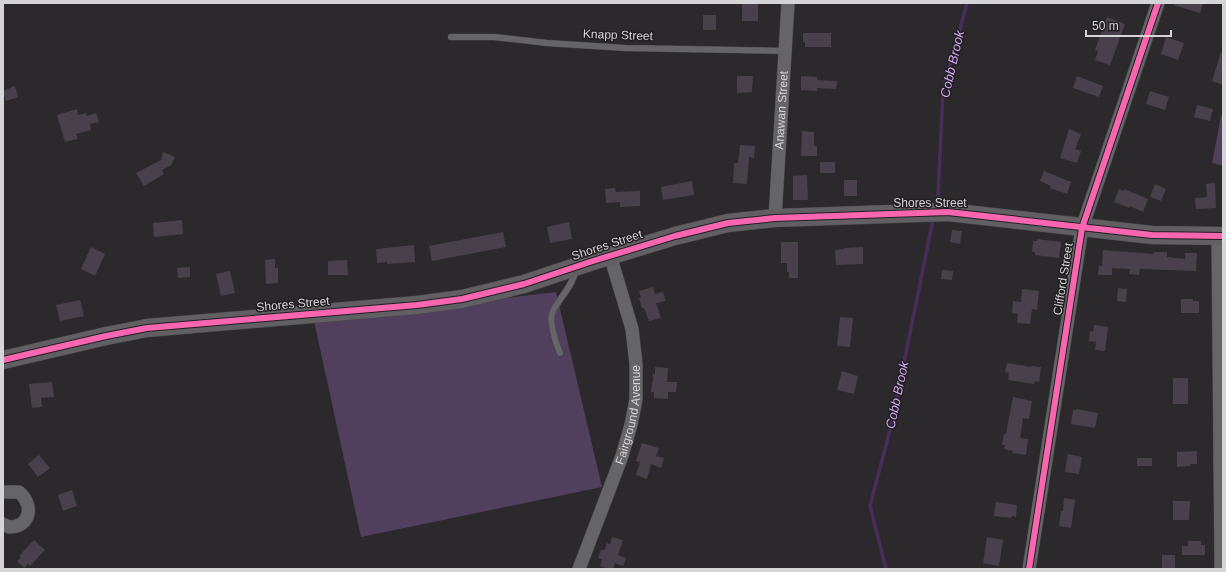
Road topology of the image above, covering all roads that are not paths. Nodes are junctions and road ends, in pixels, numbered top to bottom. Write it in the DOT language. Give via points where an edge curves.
graph roads {
  1 [pos="788,3"];
  2 [pos="1158,3"];
  3 [pos="451,36"];
  4 [pos="785,51"];
  5 [pos="775,218"];
  6 [pos="1082,228"];
  7 [pos="1220,236"];
  8 [pos="610,256"];
  9 [pos="577,266"];
  10 [pos="560,353"];
  11 [pos="3,360"];
  12 [pos="3,492"];
  13 [pos="3,524"];
  14 [pos="579,569"];
  15 [pos="1029,569"];
  16 [pos="1221,569"];
  1 -- 4 [label="street, Anawan Street"];
  2 -- 6 [label="street, Clifford Street"];
  3 -- 4 [label="lane, Knapp Street" via="625,48"];
  4 -- 5 [label="street, Anawan Street"];
  5 -- 6 [label="street, Shores Street" via="948,212"];
  5 -- 8 [label="street, Shores Street" via="702,229"];
  6 -- 7 [label="street, Shores Street" via="1152,235"];
  6 -- 15 [label="street, Clifford Street"];
  7 -- 16 [label="street"];
  8 -- 9 [label="street, Shores Street"];
  8 -- 14 [label="street, Fairground Avenue" via="632,329 636,399 632,425 622,456"];
  9 -- 10 [label="lane" via="574,279 552,312 553,333"];
  9 -- 11 [label="street, Shores Street" via="524,284 462,299 147,328"];
  12 -- 13 [label="street" via="19,492 25,499 28,512 26,519 20,524 8,527"];
}
